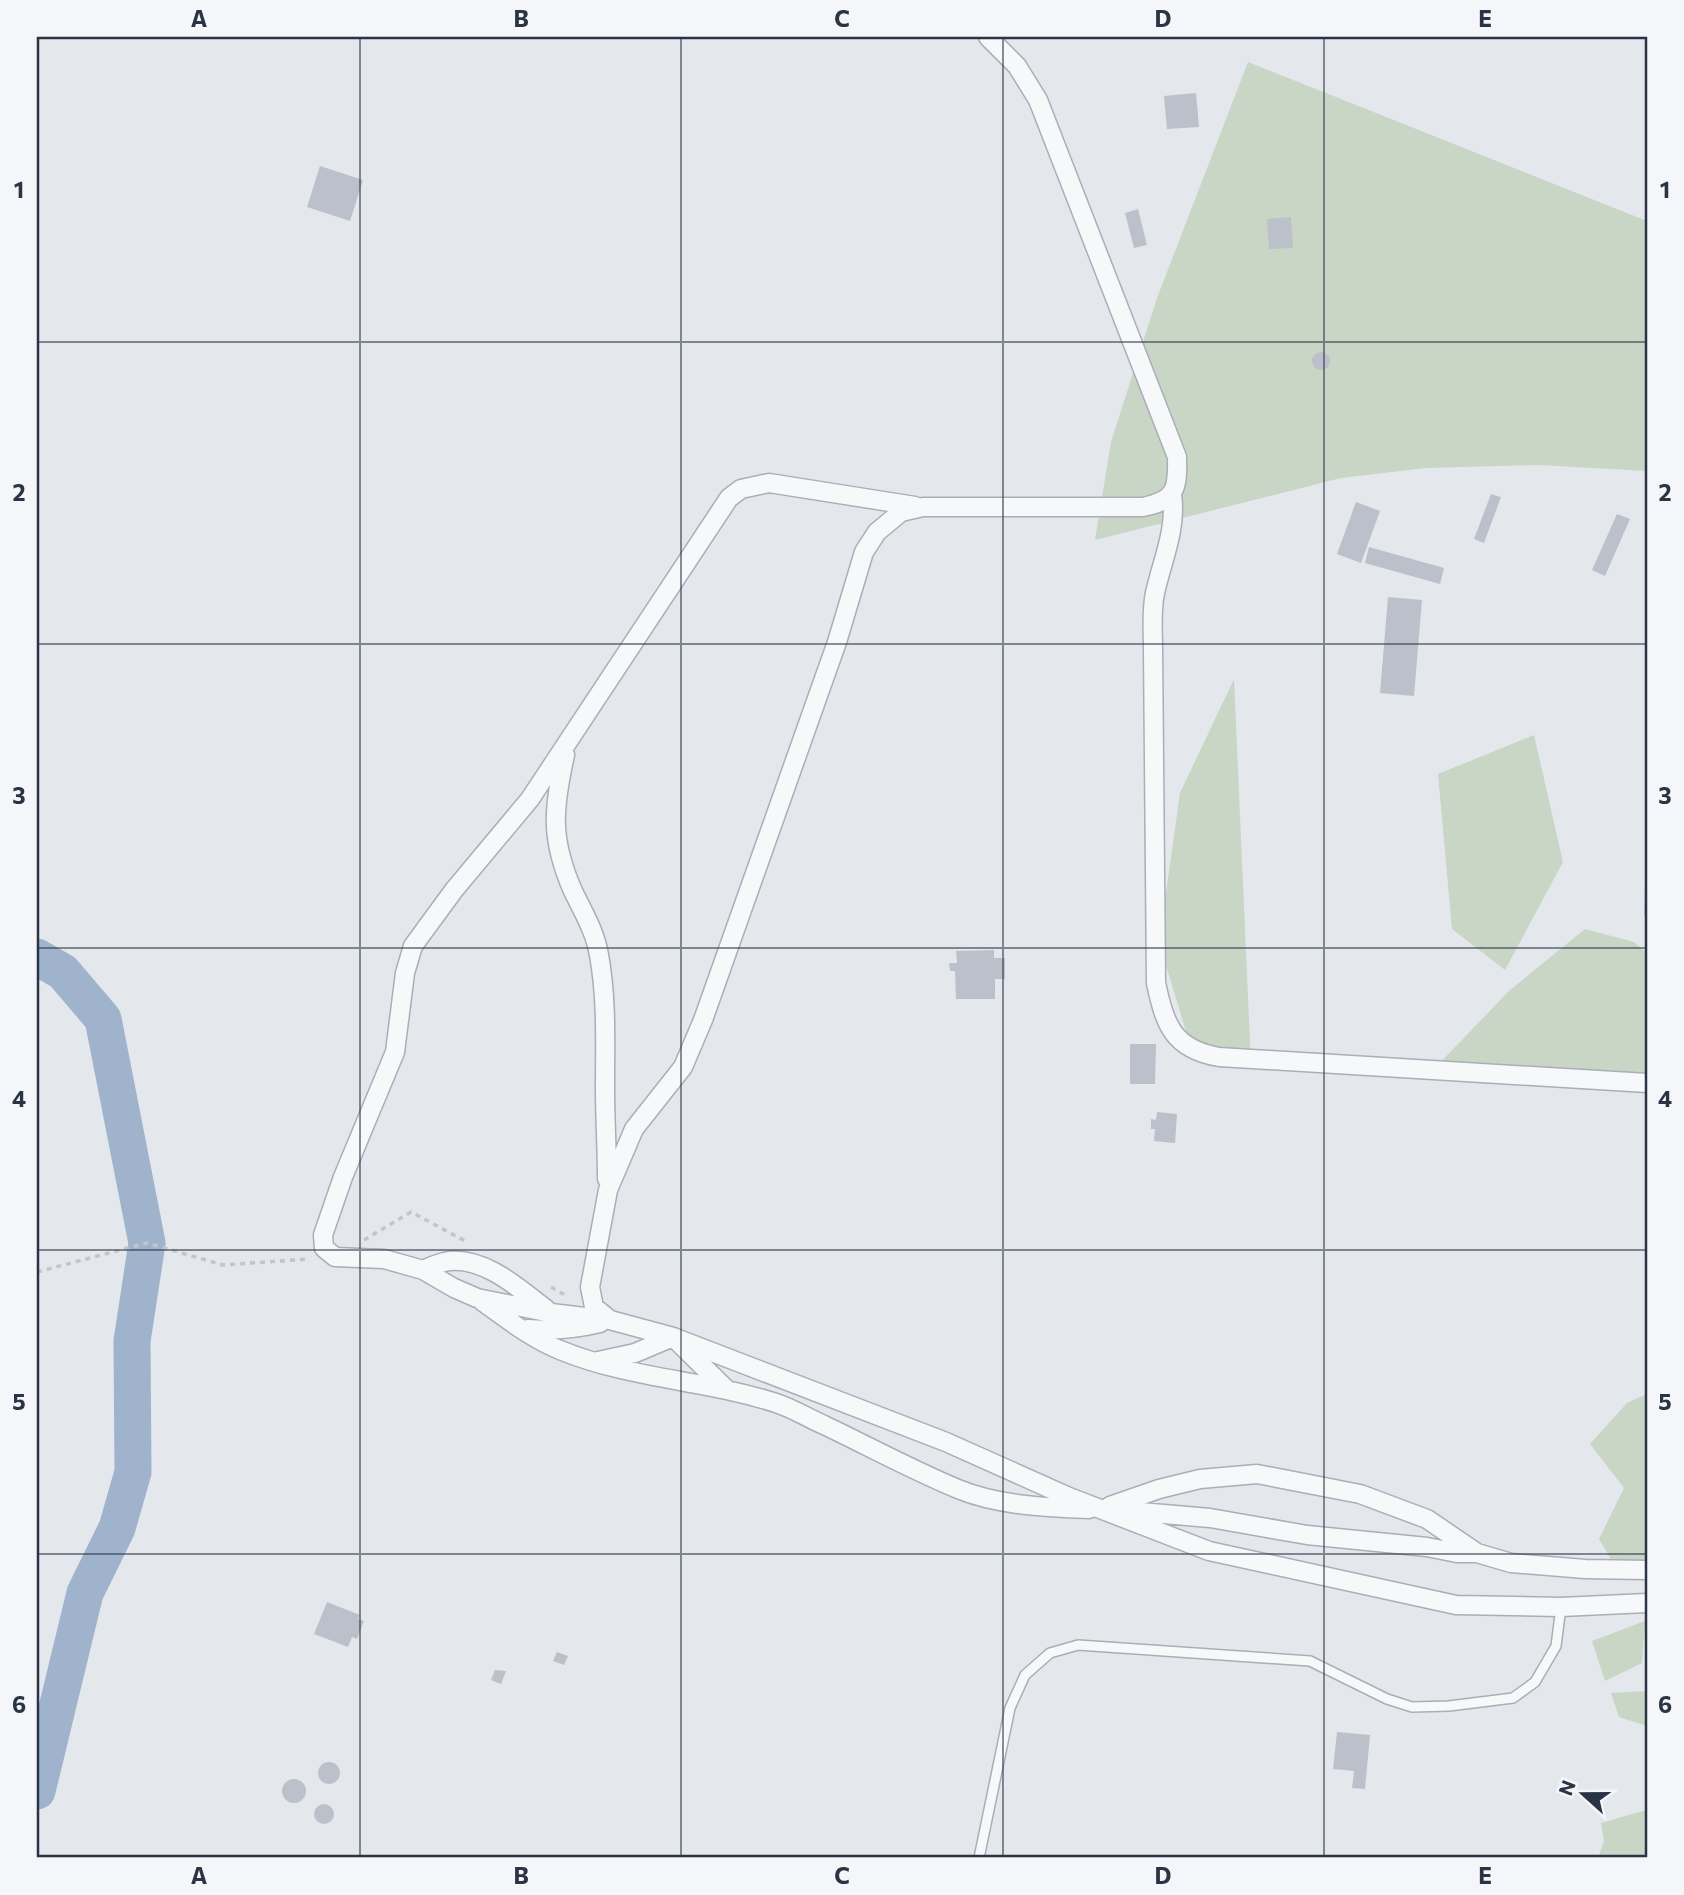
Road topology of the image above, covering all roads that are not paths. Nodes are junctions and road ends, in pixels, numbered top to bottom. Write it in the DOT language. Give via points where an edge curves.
graph roads {
  1 [pos="988,37"];
  2 [pos="1172,495"];
  3 [pos="923,507"];
  4 [pos="567,744"];
  5 [pos="1647,1083"];
  6 [pos="608,1190"];
  7 [pos="423,1270"];
  8 [pos="477,1298"];
  9 [pos="551,1313"];
  10 [pos="610,1320"];
  11 [pos="521,1329"];
  12 [pos="673,1337"];
  13 [pos="595,1361"];
  14 [pos="726,1389"];
  15 [pos="1102,1509"];
  16 [pos="1477,1553"];
  17 [pos="1647,1570"];
  18 [pos="1647,1603"];
  19 [pos="1560,1607"];
  20 [pos="979,1858"];
  1 -- 2 [label="street" via="1017,66 1038,100 1177,457 1178,480"];
  2 -- 3 [label="street" via="1143,507"];
  2 -- 5 [label="street" via="1170,537 1153,606 1156,983 1170,1030 1182,1043 1219,1057"];
  3 -- 4 [label="street" via="769,483 741,489 718,513"];
  3 -- 6 [label="street" via="901,512 877,531 864,552 837,642 703,1020 683,1066 634,1129"];
  4 -- 6 [label="street" via="554,817 558,847 599,952 606,1017"];
  4 -- 7 [label="street" via="530,799 413,946 394,1052 323,1235 324,1248 335,1257 384,1259"];
  6 -- 10 [label="street" via="590,1287 594,1307"];
  7 -- 8 [label="street"];
  7 -- 9 [label="street" via="445,1262 472,1263 500,1275"];
  8 -- 9 [label="street"];
  8 -- 11 [label="street"];
  9 -- 10 [label="street"];
  10 -- 11 [label="street" via="566,1329"];
  10 -- 12 [label="street"];
  11 -- 13 [label="street" via="558,1350"];
  12 -- 13 [label="street" via="635,1353"];
  12 -- 14 [label="street"];
  12 -- 15 [label="street" via="946,1442"];
  13 -- 14 [label="street" via="666,1380"];
  14 -- 15 [label="street" via="778,1404 960,1490 1017,1504"];
  15 -- 16 [label="street" via="1210,1518 1307,1535"];
  15 -- 16 [label="street" via="1200,1479 1257,1474 1360,1494 1427,1519"];
  15 -- 19 [label="street" via="1209,1551 1456,1605"];
  16 -- 17 [label="street" via="1511,1563"];
  18 -- 19 [label="street"];
  19 -- 20 [label="lane" via="1556,1646 1535,1682 1513,1698 1449,1706 1412,1707 1387,1699 1310,1661 1078,1645 1050,1653 1025,1675 1010,1708"];
}
